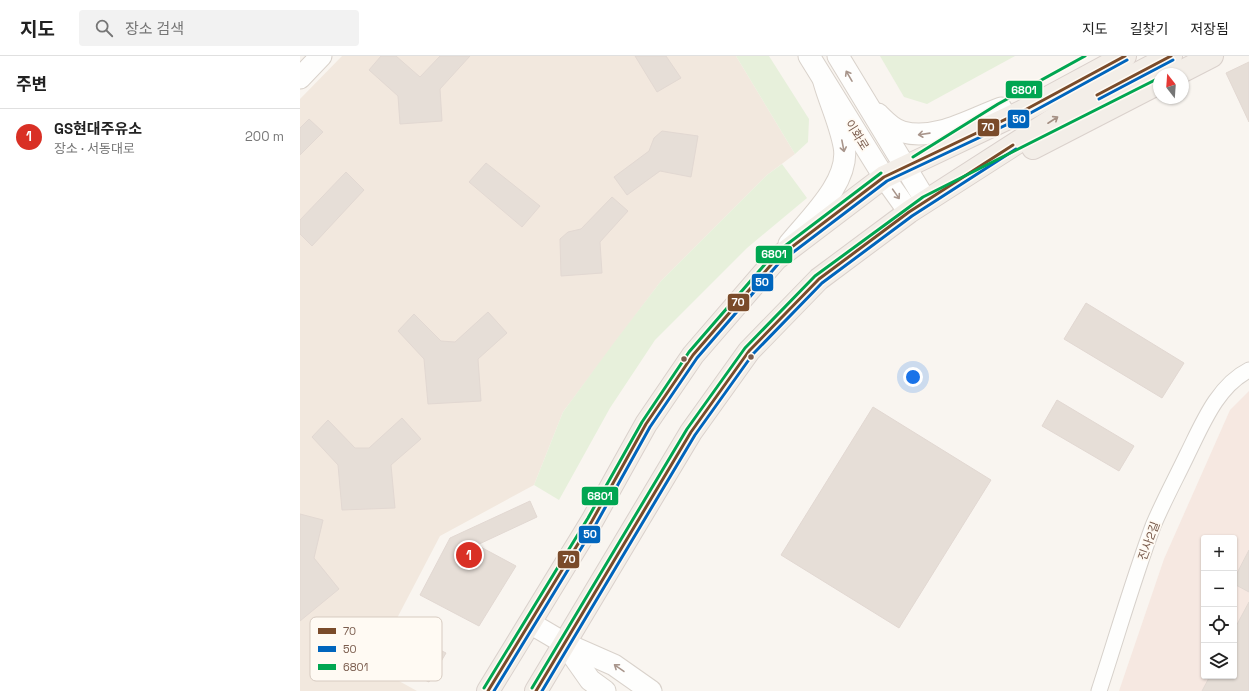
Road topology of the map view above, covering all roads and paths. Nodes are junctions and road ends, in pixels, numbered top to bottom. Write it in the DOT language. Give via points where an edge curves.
graph roads {
  1 [pos="321,56"];
  2 [pos="809,56"];
  3 [pos="838,56"];
  4 [pos="1095,56"];
  5 [pos="1125,56"];
  6 [pos="1171,56"];
  7 [pos="1212,56"];
  8 [pos="1189,68"];
  9 [pos="300,78"];
  10 [pos="824,82"];
  11 [pos="1153,86"];
  12 [pos="861,96"];
  13 [pos="1001,108"];
  14 [pos="910,164"];
  15 [pos="884,177"];
  16 [pos="917,206"];
  17 [pos="776,259"];
  18 [pos="1249,370"];
  19 [pos="530,623"];
  20 [pos="564,643"];
  21 [pos="488,691"];
  22 [pos="536,691"];
  23 [pos="605,691"];
  24 [pos="651,691"];
  25 [pos="1099,691"];
  1 -- 9 [label="street"];
  2 -- 10 [label="street, 이화로"];
  12 -- 3 [label="street, one-way"];
  4 -- 13 [label="main road"];
  5 -- 14 [label="main road" via="1023,111"];
  16 -- 6 [label="main road, one-way" via="1068,110"];
  7 -- 8 [label="main road"];
  10 -- 15 [label="street, 이화로"];
  10 -- 17 [label="street, one-way" via="844,146 842,174 820,207"];
  11 -- 16 [label="main road"];
  13 -- 12 [label="street, one-way" via="943,130 920,135 901,132 887,123"];
  12 -- 14 [label="street"];
  13 -- 14 [label="main road"];
  14 -- 15 [label="main road"];
  14 -- 16 [label="street"];
  15 -- 16 [label="street, 이화로, one-way"];
  15 -- 17 [label="main road"];
  16 -- 20 [label="main road" via="819,279 749,351 691,432"];
  17 -- 19 [label="main road" via="693,355 646,424 592,521"];
  18 -- 25 [label="street, 진사2길" via="1239,376 1218,398 1205,418 1154,526"];
  19 -- 20 [label="street"];
  19 -- 21 [label="main road"];
  20 -- 22 [label="main road"];
  20 -- 23 [label="street" via="590,680"];
  24 -- 20 [label="street, one-way" via="614,665"];
}
